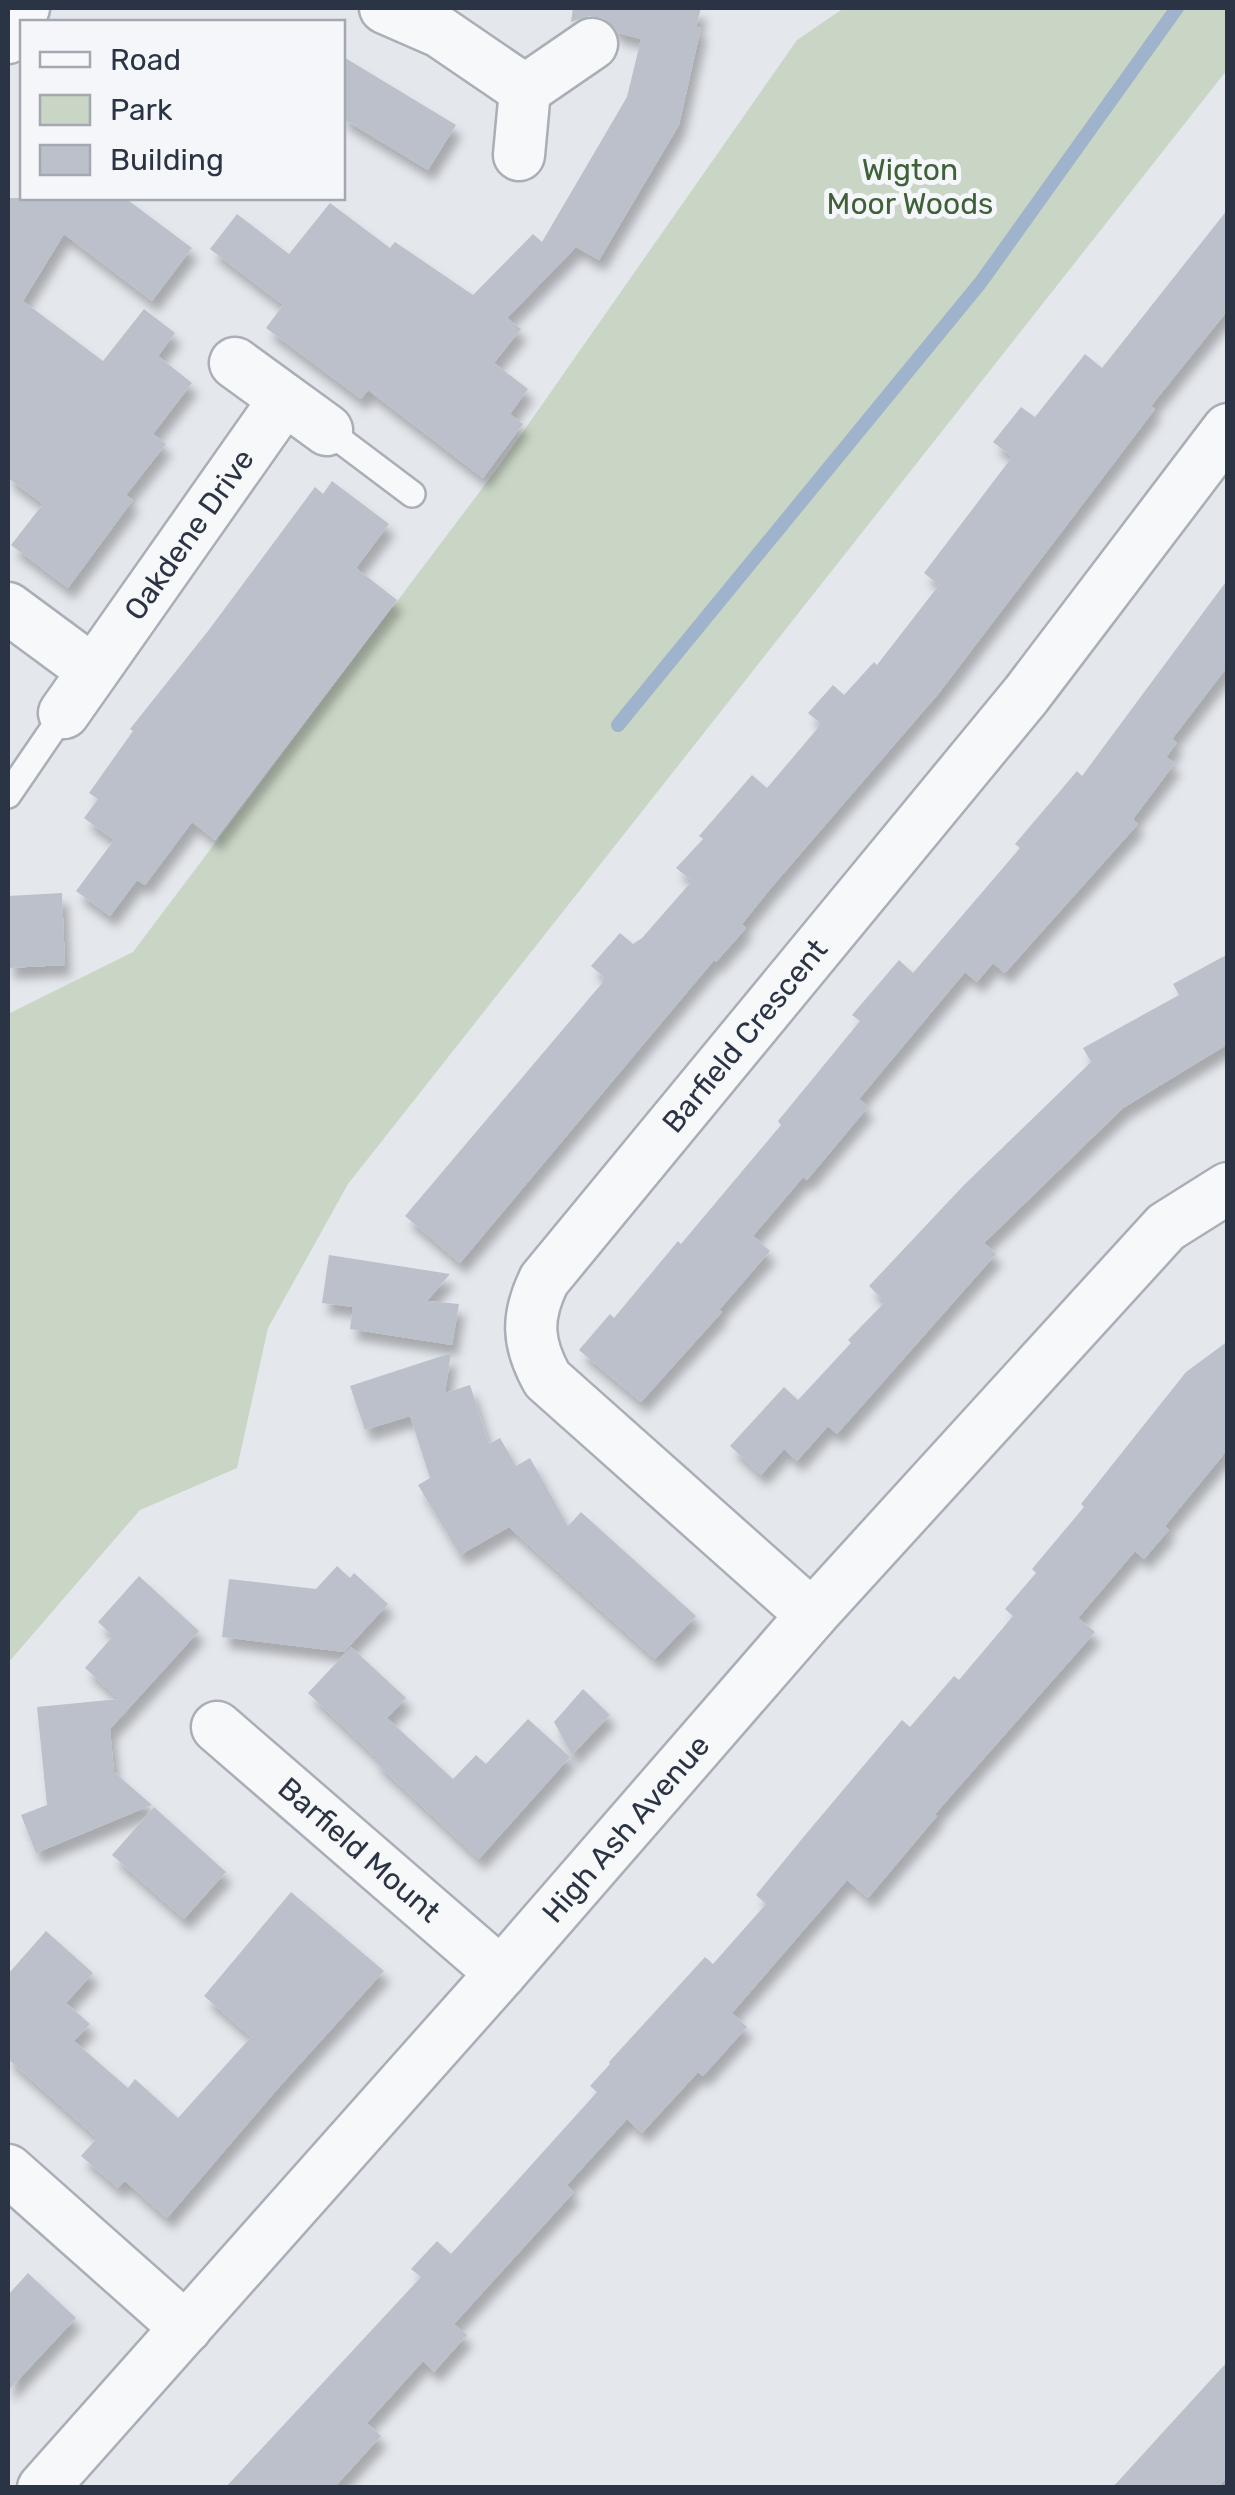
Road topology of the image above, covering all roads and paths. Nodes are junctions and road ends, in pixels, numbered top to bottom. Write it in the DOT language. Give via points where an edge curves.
graph roads {
  1 [pos="24,8"];
  2 [pos="385,8"];
  3 [pos="8,38"];
  4 [pos="592,44"];
  5 [pos="525,90"];
  6 [pos="519,155"];
  7 [pos="235,364"];
  8 [pos="284,400"];
  9 [pos="1228,429"];
  10 [pos="326,430"];
  11 [pos="412,494"];
  12 [pos="8,608"];
  13 [pos="92,670"];
  14 [pos="64,713"];
  15 [pos="8,796"];
  16 [pos="1228,1188"];
  17 [pos="812,1615"];
  18 [pos="217,1727"];
  19 [pos="501,1973"];
  20 [pos="8,2170"];
  21 [pos="186,2328"];
  22 [pos="43,2488"];
  1 -- 3 [label="street"];
  2 -- 5 [label="street" via="440,32"];
  4 -- 5 [label="street"];
  5 -- 6 [label="street"];
  7 -- 8 [label="street"];
  8 -- 10 [label="street"];
  8 -- 13 [label="street, Oakdene Drive"];
  9 -- 17 [label="street, Barfield Crescent" via="1026,695 544,1280 532,1304 534,1356 547,1379"];
  10 -- 11 [label="lane"];
  12 -- 13 [label="street"];
  13 -- 14 [label="street, Oakdene Drive"];
  14 -- 15 [label="lane"];
  16 -- 17 [label="street, High Ash Avenue" via="1166,1227"];
  17 -- 19 [label="street, High Ash Avenue"];
  18 -- 19 [label="street, Barfield Mount"];
  19 -- 21 [label="street, High Ash Avenue"];
  20 -- 21 [label="street"];
  21 -- 22 [label="street, High Ash Avenue"];
}
